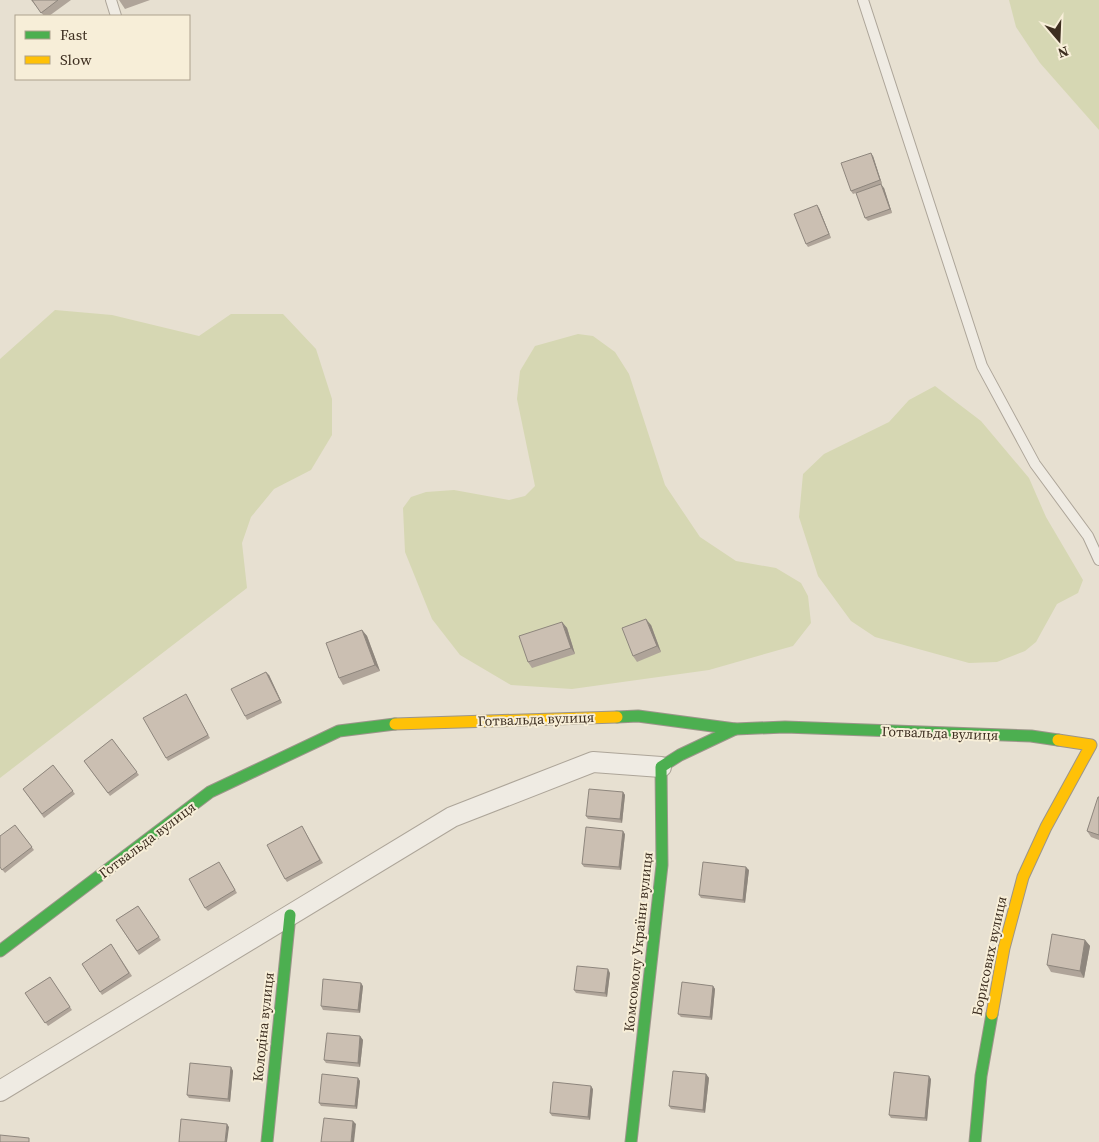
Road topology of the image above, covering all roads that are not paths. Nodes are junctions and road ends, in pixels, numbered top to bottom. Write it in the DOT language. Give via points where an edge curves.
graph roads {
  1 [pos="111,0"];
  2 [pos="863,0"];
  3 [pos="116,15"];
  4 [pos="1099,560"];
  5 [pos="735,730"];
  6 [pos="1099,734"];
  7 [pos="1091,744"];
  8 [pos="661,767"];
  9 [pos="290,915"];
  10 [pos="0,951"];
  11 [pos="0,1091"];
  12 [pos="267,1142"];
  13 [pos="631,1142"];
  14 [pos="975,1142"];
  1 -- 3 [label="lane"];
  2 -- 4 [label="lane" via="982,366 1035,464 1088,536"];
  5 -- 7 [label="street, Готвальда вулиця" via="785,727 1031,736"];
  5 -- 8 [label="street"];
  5 -- 10 [label="street, Готвальда вулиця" via="638,716 405,724 338,731 210,792"];
  6 -- 7 [label="lane"];
  7 -- 14 [label="street, Борисових вулиця" via="1023,876 1011,916 981,1076"];
  8 -- 9 [label="street" via="593,762 461,813"];
  8 -- 13 [label="street, Комсомолу України вулиця" via="662,866"];
  9 -- 11 [label="street"];
  9 -- 12 [label="street, Колодіна вулиця"];
}
